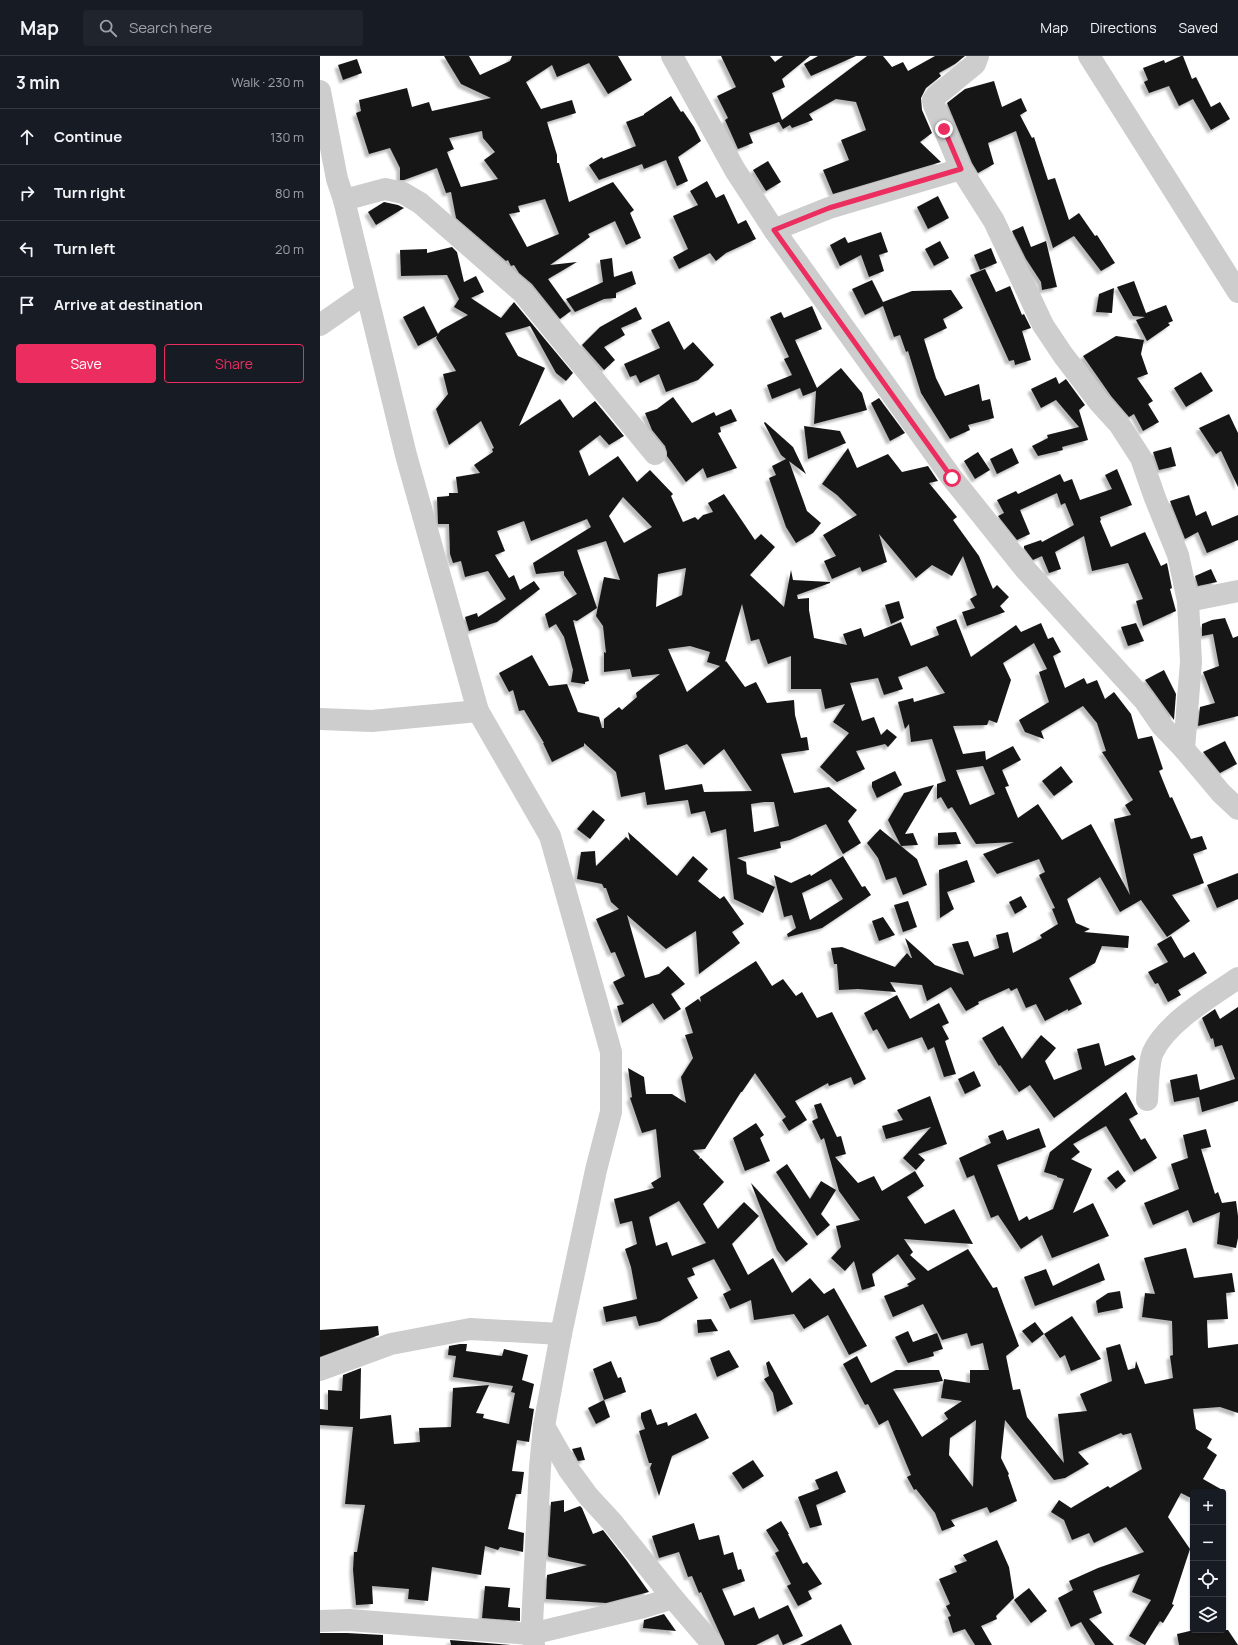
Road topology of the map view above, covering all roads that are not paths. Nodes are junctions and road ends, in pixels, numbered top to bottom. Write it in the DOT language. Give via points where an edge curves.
graph roads {
  1 [pos="672,56"];
  2 [pos="978,56"];
  3 [pos="1089,56"];
  4 [pos="320,91"];
  5 [pos="961,169"];
  6 [pos="344,200"];
  7 [pos="774,230"];
  8 [pos="1238,292"];
  9 [pos="366,293"];
  10 [pos="320,325"];
  11 [pos="655,454"];
  12 [pos="1238,591"];
  13 [pos="1188,601"];
  14 [pos="478,711"];
  15 [pos="320,719"];
  16 [pos="1184,749"];
  17 [pos="1238,809"];
  18 [pos="1238,978"];
  19 [pos="1147,1100"];
  20 [pos="560,1334"];
  21 [pos="320,1370"];
  22 [pos="544,1426"];
  23 [pos="673,1598"];
  24 [pos="320,1621"];
  25 [pos="531,1642"];
  26 [pos="713,1645"];
  1 -- 7 [label="street" via="735,170"];
  2 -- 5 [label="street" via="975,64 939,92 934,100"];
  3 -- 8 [label="street"];
  4 -- 6 [label="street" via="337,179"];
  5 -- 7 [label="street" via="829,208"];
  5 -- 13 [label="street" via="994,222 1043,325 1099,402 1119,424 1141,458 1178,555"];
  6 -- 9 [label="street"];
  6 -- 11 [label="street" via="385,189 403,193 420,203 522,292"];
  7 -- 16 [label="street" via="952,478 1025,569 1144,700 1162,726"];
  9 -- 10 [label="street"];
  9 -- 14 [label="street" via="406,455"];
  12 -- 13 [label="street"];
  13 -- 16 [label="street" via="1191,662"];
  14 -- 15 [label="street" via="372,720"];
  14 -- 20 [label="street" via="550,836 611,1052 611,1112"];
  16 -- 17 [label="street"];
  18 -- 19 [label="street" via="1170,1029 1153,1052"];
  20 -- 21 [label="street" via="470,1329 391,1344"];
  20 -- 22 [label="street"];
  22 -- 23 [label="street" via="569,1470 588,1496"];
  22 -- 25 [label="street"];
  23 -- 25 [label="street"];
  23 -- 26 [label="street"];
  24 -- 25 [label="street" via="349,1620"];
}
